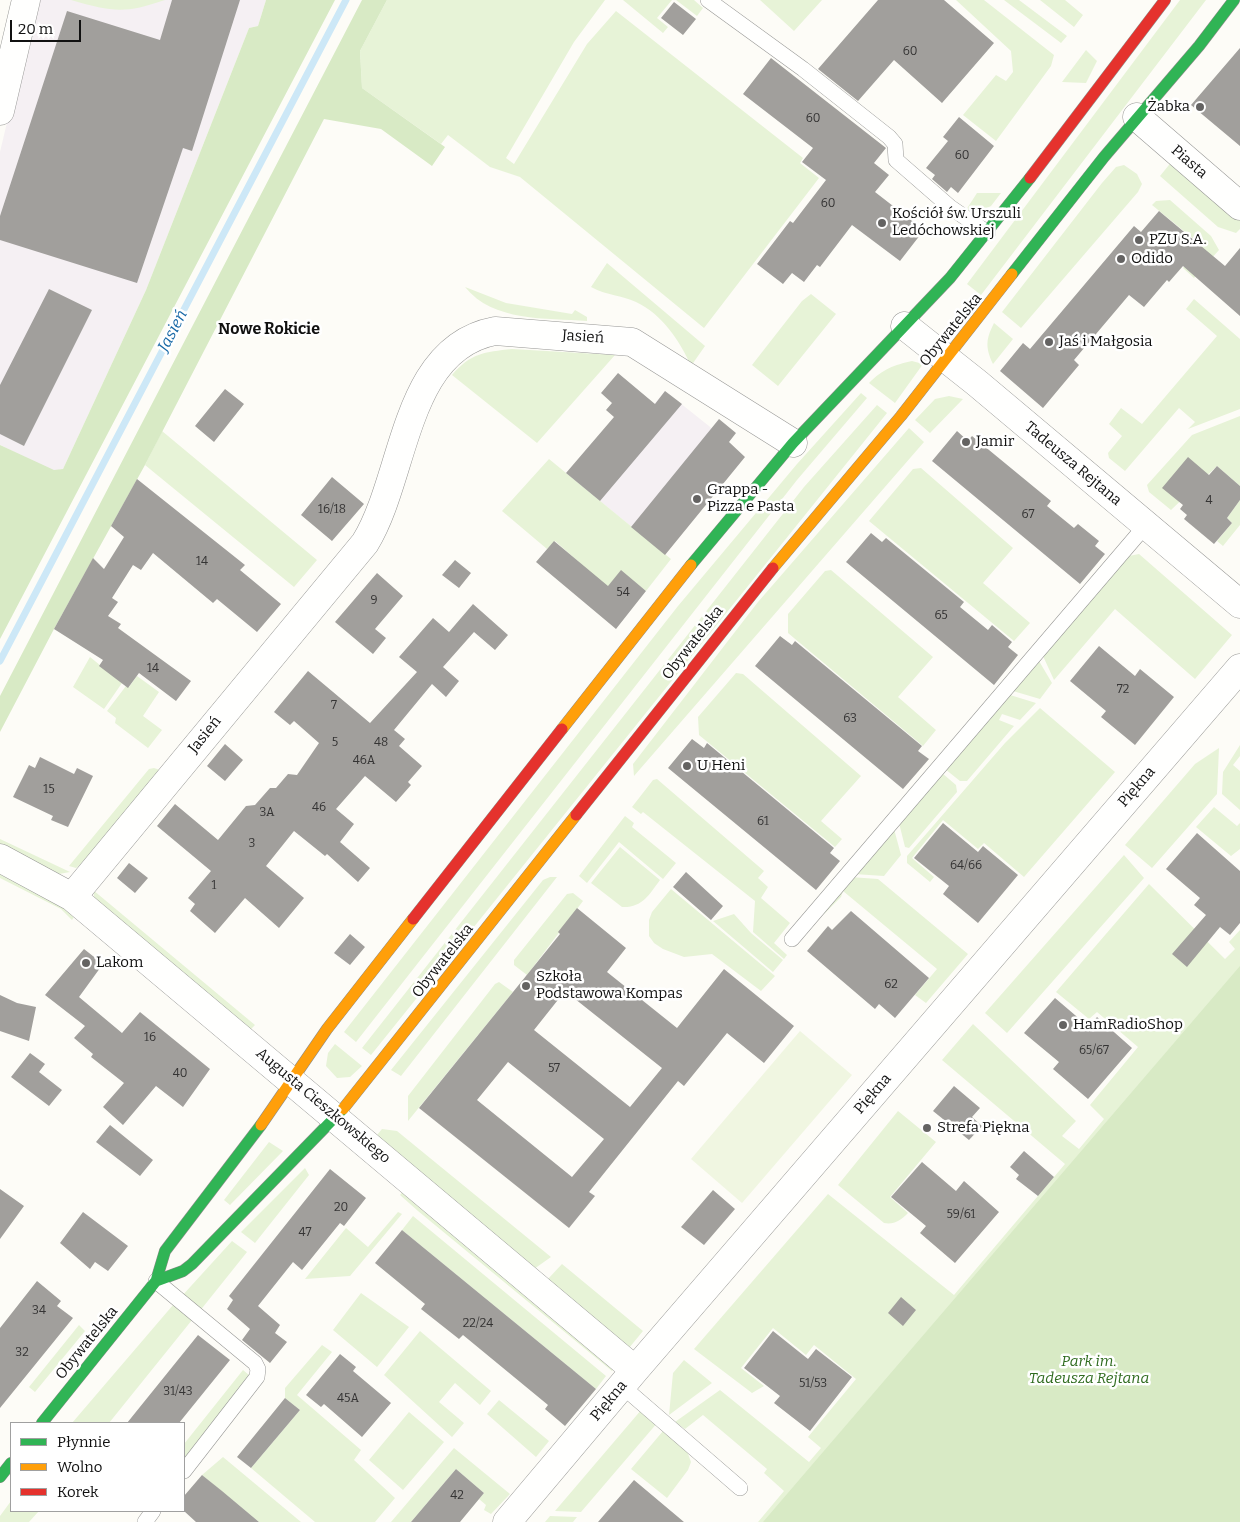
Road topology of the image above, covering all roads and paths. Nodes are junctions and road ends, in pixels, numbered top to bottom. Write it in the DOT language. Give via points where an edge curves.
graph roads {
  1 [pos="26,0"];
  2 [pos="708,0"];
  3 [pos="1165,0"];
  4 [pos="1234,0"];
  5 [pos="0,111"];
  6 [pos="1137,118"];
  7 [pos="1240,206"];
  8 [pos="988,233"];
  9 [pos="905,326"];
  10 [pos="946,359"];
  11 [pos="793,443"];
  12 [pos="1146,526"];
  13 [pos="1240,604"];
  14 [pos="1240,668"];
  15 [pos="0,858"];
  16 [pos="72,896"];
  17 [pos="792,939"];
  18 [pos="291,1080"];
  19 [pos="336,1117"];
  20 [pos="156,1282"];
  21 [pos="629,1378"];
  22 [pos="43,1422"];
  23 [pos="10,1464"];
  24 [pos="185,1470"];
  25 [pos="0,1477"];
  26 [pos="740,1488"];
  27 [pos="152,1512"];
  28 [pos="144,1522"];
  29 [pos="508,1522"];
  1 -- 5 [label="street"];
  2 -- 8 [label="lane" via="803,69 889,138 895,144 896,160 956,212"];
  3 -- 8 [label="main road, Obywatelska"];
  4 -- 6 [label="main road, Obywatelska"];
  6 -- 7 [label="street, Piasta"];
  6 -- 10 [label="main road, Obywatelska"];
  8 -- 9 [label="main road, Obywatelska"];
  9 -- 10 [label="street, Tadeusza Rejtana"];
  9 -- 11 [label="main road, Obywatelska"];
  10 -- 12 [label="street, Tadeusza Rejtana"];
  10 -- 19 [label="main road, Obywatelska" via="733,616"];
  11 -- 16 [label="street, Jasień" via="632,342 495,331 468,340 429,377 416,404 378,520 365,543"];
  11 -- 18 [label="main road, Obywatelska" via="675,585 327,1029"];
  12 -- 13 [label="street, Tadeusza Rejtana"];
  12 -- 17 [label="lane"];
  14 -- 21 [label="street, Piękna"];
  15 -- 16 [label="street, Augusta Cieszkowskiego"];
  16 -- 18 [label="street, Augusta Cieszkowskiego"];
  18 -- 19 [label="street, Augusta Cieszkowskiego"];
  18 -- 20 [label="main road, Obywatelska" via="165,1251"];
  19 -- 20 [label="main road, Obywatelska" via="192,1264"];
  19 -- 21 [label="street, Augusta Cieszkowskiego"];
  20 -- 22 [label="main road, Obywatelska"];
  20 -- 24 [label="lane" via="255,1362 258,1369 257,1377"];
  21 -- 26 [label="lane"];
  21 -- 29 [label="street, Piękna"];
  23 -- 25 [label="main road"];
  27 -- 28 [label="lane"];
}
